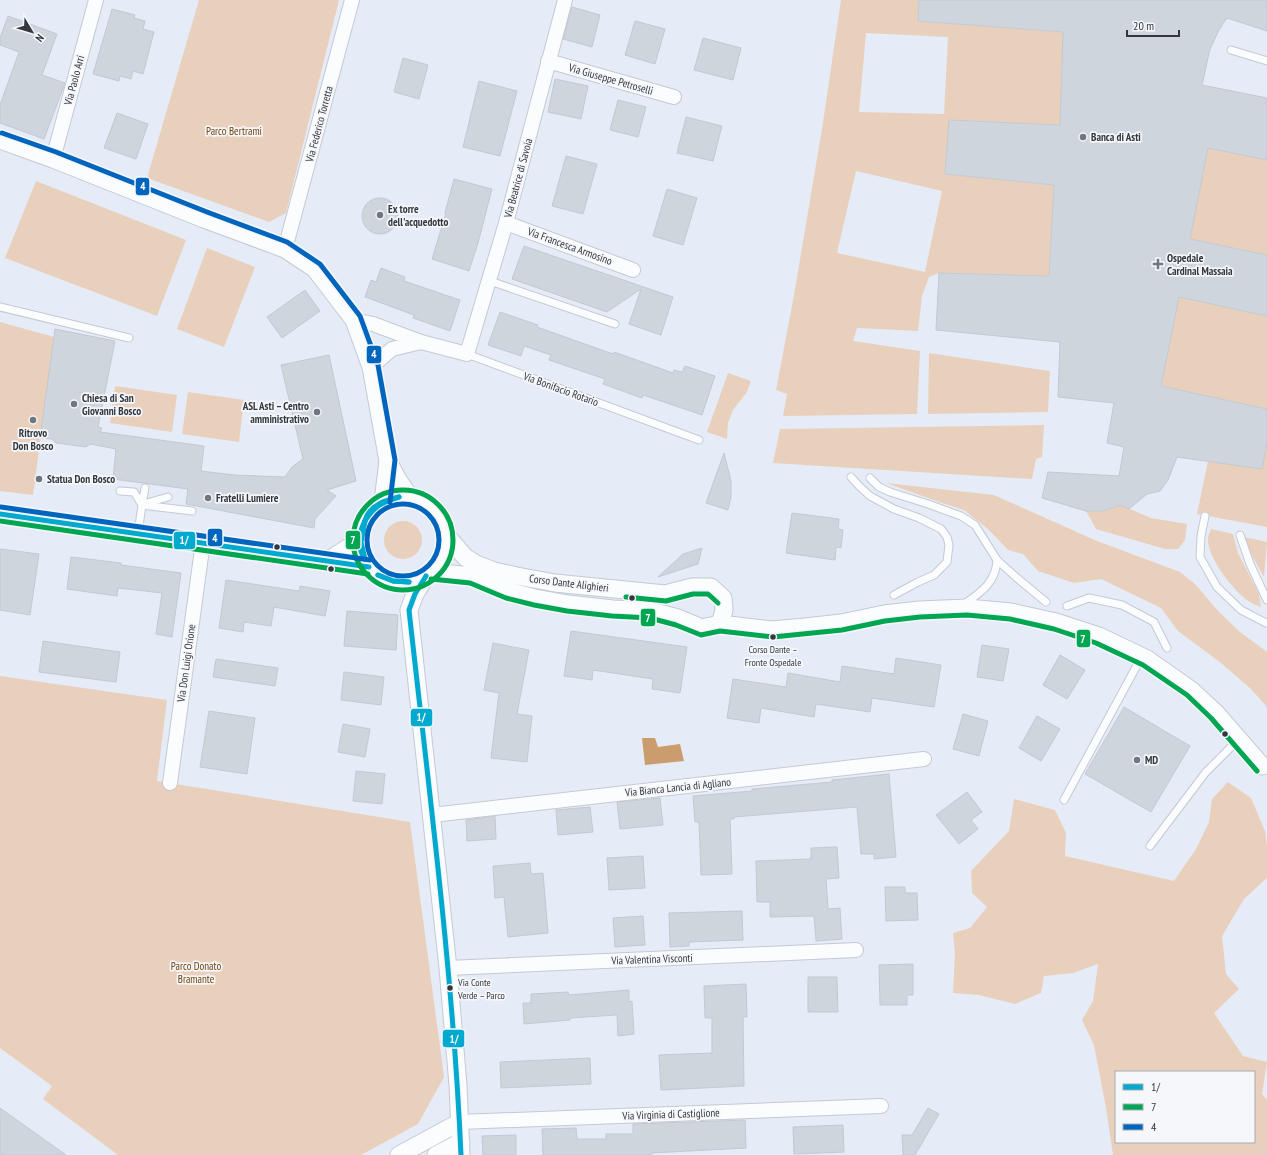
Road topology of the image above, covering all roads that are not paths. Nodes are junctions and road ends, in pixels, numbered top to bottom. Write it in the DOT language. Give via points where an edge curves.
graph roads {
  1 [pos="96,0"];
  2 [pos="352,0"];
  3 [pos="565,0"];
  4 [pos="1231,50"];
  5 [pos="548,61"];
  6 [pos="1267,61"];
  7 [pos="674,97"];
  8 [pos="0,140"];
  9 [pos="53,159"];
  10 [pos="506,223"];
  11 [pos="285,249"];
  12 [pos="633,270"];
  13 [pos="490,281"];
  14 [pos="0,307"];
  15 [pos="354,320"];
  16 [pos="615,324"];
  17 [pos="130,338"];
  18 [pos="421,342"];
  19 [pos="467,354"];
  20 [pos="371,367"];
  21 [pos="699,440"];
  22 [pos="388,461"];
  23 [pos="851,476"];
  24 [pos="870,478"];
  25 [pos="145,488"];
  26 [pos="120,491"];
  27 [pos="410,496"];
  28 [pos="168,497"];
  29 [pos="383,501"];
  30 [pos="142,505"];
  31 [pos="192,512"];
  32 [pos="0,514"];
  33 [pos="1205,516"];
  34 [pos="138,533"];
  35 [pos="446,535"];
  36 [pos="1240,535"];
  37 [pos="360,540"];
  38 [pos="203,542"];
  39 [pos="329,560"];
  40 [pos="997,560"];
  41 [pos="369,567"];
  42 [pos="429,574"];
  43 [pos="395,582"];
  44 [pos="894,595"];
  45 [pos="1267,600"];
  46 [pos="1046,602"];
  47 [pos="1067,606"];
  48 [pos="958,609"];
  49 [pos="409,610"];
  50 [pos="1267,621"];
  51 [pos="720,624"];
  52 [pos="1267,631"];
  53 [pos="1167,648"];
  54 [pos="1142,656"];
  55 [pos="1239,739"];
  56 [pos="924,760"];
  57 [pos="1262,766"];
  58 [pos="170,783"];
  59 [pos="1064,800"];
  60 [pos="432,815"];
  61 [pos="1150,846"];
  62 [pos="856,950"];
  63 [pos="448,968"];
  64 [pos="881,1106"];
  65 [pos="460,1122"];
  66 [pos="461,1148"];
  67 [pos="399,1155"];
  68 [pos="436,1155"];
  1 -- 9 [label="street, Via Paolo Arri"];
  2 -- 11 [label="street, Via Federico Torretta"];
  3 -- 5 [label="street, Via Beatrice di Savoia"];
  4 -- 6 [label="lane"];
  5 -- 7 [label="street, Via Giuseppe Petroselli"];
  5 -- 10 [label="street, Via Beatrice di Savoia"];
  8 -- 9 [label="street"];
  9 -- 11 [label="street"];
  10 -- 12 [label="street, Via Francesca Armosino"];
  10 -- 13 [label="street, Via Beatrice di Savoia"];
  11 -- 15 [label="street" via="315,269"];
  13 -- 16 [label="lane"];
  13 -- 19 [label="street, Via Beatrice di Savoia"];
  14 -- 17 [label="lane"];
  15 -- 18 [label="street, Via Bonifacio Rotario" via="373,324"];
  15 -- 20 [label="street"];
  18 -- 19 [label="street, Via Bonifacio Rotario"];
  18 -- 20 [label="street, Via Bonifacio Rotario" via="392,349"];
  19 -- 21 [label="lane, Via Bonifacio Rotario"];
  20 -- 22 [label="street"];
  22 -- 27 [label="street"];
  22 -- 29 [label="street"];
  23 -- 44 [label="lane" via="870,496 941,529 947,537 947,562 934,575"];
  24 -- 40 [label="lane" via="879,487 890,492 961,516 975,525"];
  25 -- 30 [label="lane"];
  26 -- 30 [label="lane" via="134,492"];
  27 -- 29 [label="street"];
  27 -- 35 [label="street" via="435,510"];
  28 -- 30 [label="lane"];
  29 -- 37 [label="street" via="366,517 361,528"];
  30 -- 31 [label="lane"];
  30 -- 34 [label="lane"];
  32 -- 34 [label="street"];
  33 -- 50 [label="lane" via="1200,557 1217,588 1241,610"];
  34 -- 38 [label="street"];
  35 -- 42 [label="street" via="441,561"];
  35 -- 51 [label="street, Corso Dante Alighieri" via="465,557 494,572 555,583 664,594 692,587 711,587 723,598 724,610"];
  36 -- 45 [label="lane"];
  37 -- 39 [label="street"];
  37 -- 41 [label="street" via="361,550"];
  38 -- 39 [label="street"];
  38 -- 58 [label="street, Via Don Luigi Orione"];
  39 -- 41 [label="street"];
  40 -- 46 [label="lane"];
  40 -- 48 [label="lane" via="996,571 982,592"];
  41 -- 43 [label="street" via="380,577"];
  42 -- 43 [label="street" via="416,581"];
  42 -- 49 [label="street" via="415,594"];
  42 -- 51 [label="street, Corso Dante Alighieri" via="472,576 508,591 548,601 651,611 702,628"];
  43 -- 49 [label="street"];
  47 -- 53 [label="lane" via="1089,598 1122,605 1154,622"];
  48 -- 51 [label="street, Corso Dante Alighieri" via="919,610 841,623 772,630"];
  48 -- 54 [label="street, Corso Dante Alighieri" via="1011,612 1056,622 1099,636"];
  49 -- 60 [label="street"];
  50 -- 52 [label="lane"];
  54 -- 55 [label="street, Corso Dante Alighieri" via="1191,690"];
  54 -- 59 [label="lane"];
  55 -- 57 [label="street, Corso Dante Alighieri"];
  55 -- 61 [label="lane" via="1206,772"];
  56 -- 60 [label="street, Via Bianca Lancia di Agliano"];
  60 -- 63 [label="street"];
  62 -- 63 [label="street, Via Valentina Visconti"];
  63 -- 65 [label="street"];
  64 -- 65 [label="street, Via Virginia di Castiglione"];
  65 -- 66 [label="street"];
  65 -- 67 [label="street"];
  66 -- 68 [label="street"];
}
